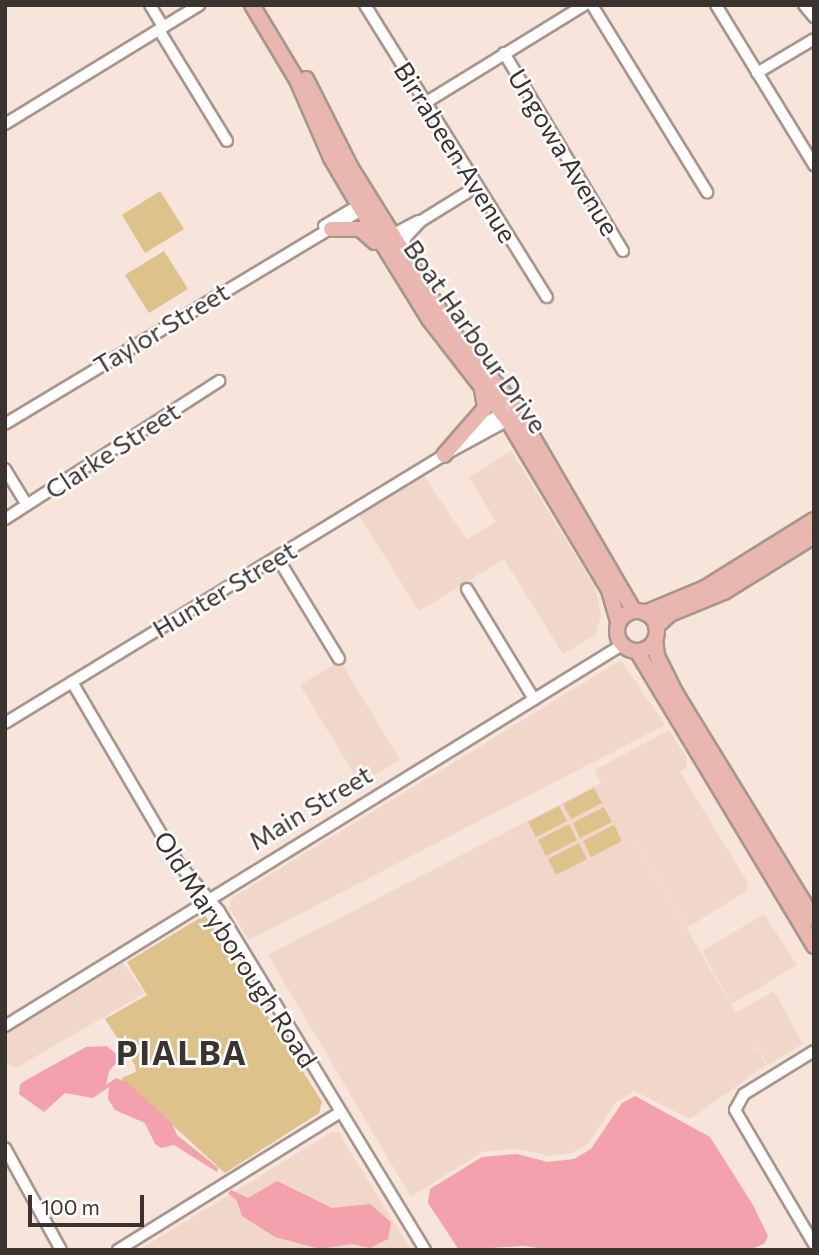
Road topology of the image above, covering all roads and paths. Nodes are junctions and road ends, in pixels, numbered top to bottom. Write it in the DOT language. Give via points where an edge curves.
graph roads {
  1 [pos="150,5"];
  2 [pos="199,5"];
  3 [pos="252,5"];
  4 [pos="263,5"];
  5 [pos="365,5"];
  6 [pos="584,5"];
  7 [pos="592,5"];
  8 [pos="716,5"];
  9 [pos="804,5"];
  10 [pos="814,17"];
  11 [pos="161,28"];
  12 [pos="814,39"];
  13 [pos="504,53"];
  14 [pos="757,73"];
  15 [pos="425,103"];
  16 [pos="5,124"];
  17 [pos="227,141"];
  18 [pos="814,165"];
  19 [pos="476,187"];
  20 [pos="707,192"];
  21 [pos="364,205"];
  22 [pos="421,221"];
  23 [pos="324,231"];
  24 [pos="393,235"];
  25 [pos="624,251"];
  26 [pos="399,258"];
  27 [pos="414,295"];
  28 [pos="547,297"];
  29 [pos="219,381"];
  30 [pos="481,386"];
  31 [pos="511,413"];
  32 [pos="5,424"];
  33 [pos="444,455"];
  34 [pos="5,469"];
  35 [pos="27,505"];
  36 [pos="5,519"];
  37 [pos="814,520"];
  38 [pos="814,536"];
  39 [pos="277,557"];
  40 [pos="467,589"];
  41 [pos="639,612"];
  42 [pos="618,622"];
  43 [pos="656,633"];
  44 [pos="622,645"];
  45 [pos="637,651"];
  46 [pos="339,659"];
  47 [pos="72,682"];
  48 [pos="534,699"];
  49 [pos="5,723"];
  50 [pos="773,853"];
  51 [pos="208,898"];
  52 [pos="792,909"];
  53 [pos="814,919"];
  54 [pos="814,946"];
  55 [pos="24,1012"];
  56 [pos="5,1018"];
  57 [pos="5,1026"];
  58 [pos="814,1051"];
  59 [pos="341,1112"];
  60 [pos="5,1148"];
  61 [pos="814,1244"];
  62 [pos="61,1250"];
  63 [pos="118,1250"];
  64 [pos="425,1250"];
  1 -- 11 [label="street"];
  2 -- 11 [label="street"];
  3 -- 21 [label="main road, Boat Harbour Drive" via="297,80 331,158"];
  4 -- 21 [label="main road, Boat Harbour Drive"];
  5 -- 15 [label="street, Birrabeen Avenue"];
  6 -- 13 [label="street"];
  7 -- 20 [label="street"];
  8 -- 14 [label="street"];
  9 -- 10 [label="street"];
  11 -- 16 [label="street"];
  11 -- 17 [label="street"];
  12 -- 14 [label="street"];
  13 -- 15 [label="street"];
  13 -- 25 [label="street, Ungowa Avenue"];
  14 -- 18 [label="street"];
  15 -- 19 [label="street, Birrabeen Avenue"];
  19 -- 22 [label="street"];
  19 -- 28 [label="street, Birrabeen Avenue"];
  21 -- 23 [label="street, Taylor Street"];
  21 -- 24 [label="main road, Boat Harbour Drive"];
  21 -- 26 [label="main road, Boat Harbour Drive"];
  22 -- 24 [label="street"];
  22 -- 26 [label="street" via="405,238"];
  23 -- 26 [label="main road" via="360,229"];
  23 -- 32 [label="street, Taylor Street"];
  24 -- 26 [label="main road, Boat Harbour Drive"];
  24 -- 27 [label="main road" via="391,246"];
  26 -- 27 [label="main road, Boat Harbour Drive"];
  26 -- 31 [label="main road, Boat Harbour Drive"];
  27 -- 30 [label="main road, Boat Harbour Drive"];
  29 -- 35 [label="street, Clarke Street"];
  30 -- 31 [label="main road, Boat Harbour Drive"];
  30 -- 33 [label="main road" via="485,408"];
  31 -- 33 [label="street, Hunter Street"];
  31 -- 41 [label="main road, Boat Harbour Drive"];
  31 -- 42 [label="main road, Boat Harbour Drive" via="609,590"];
  33 -- 39 [label="street, Hunter Street"];
  34 -- 35 [label="street"];
  35 -- 36 [label="street, Clarke Street"];
  37 -- 41 [label="main road" via="705,588"];
  38 -- 43 [label="main road" via="724,592 670,614"];
  39 -- 46 [label="street"];
  39 -- 47 [label="street, Hunter Street"];
  40 -- 48 [label="street"];
  41 -- 42 [label="main road"];
  41 -- 43 [label="main road"];
  42 -- 44 [label="main road"];
  43 -- 45 [label="main road"];
  43 -- 50 [label="main road" via="657,656 676,694"];
  44 -- 45 [label="main road"];
  44 -- 48 [label="street, Main Street"];
  45 -- 52 [label="main road"];
  47 -- 49 [label="street, Hunter Street"];
  47 -- 51 [label="street, Old Maryborough Road" via="178,863"];
  48 -- 51 [label="street, Main Street"];
  50 -- 52 [label="main road" via="773,867"];
  50 -- 53 [label="main road"];
  51 -- 55 [label="street, Main Street"];
  51 -- 59 [label="street, Old Maryborough Road"];
  52 -- 54 [label="main road"];
  55 -- 56 [label="street, Main Street"];
  55 -- 57 [label="street, Main Street"];
  58 -- 61 [label="street" via="744,1094 735,1105 736,1117"];
  59 -- 63 [label="street"];
  59 -- 64 [label="street, Old Maryborough Road"];
  60 -- 62 [label="street"];
}
